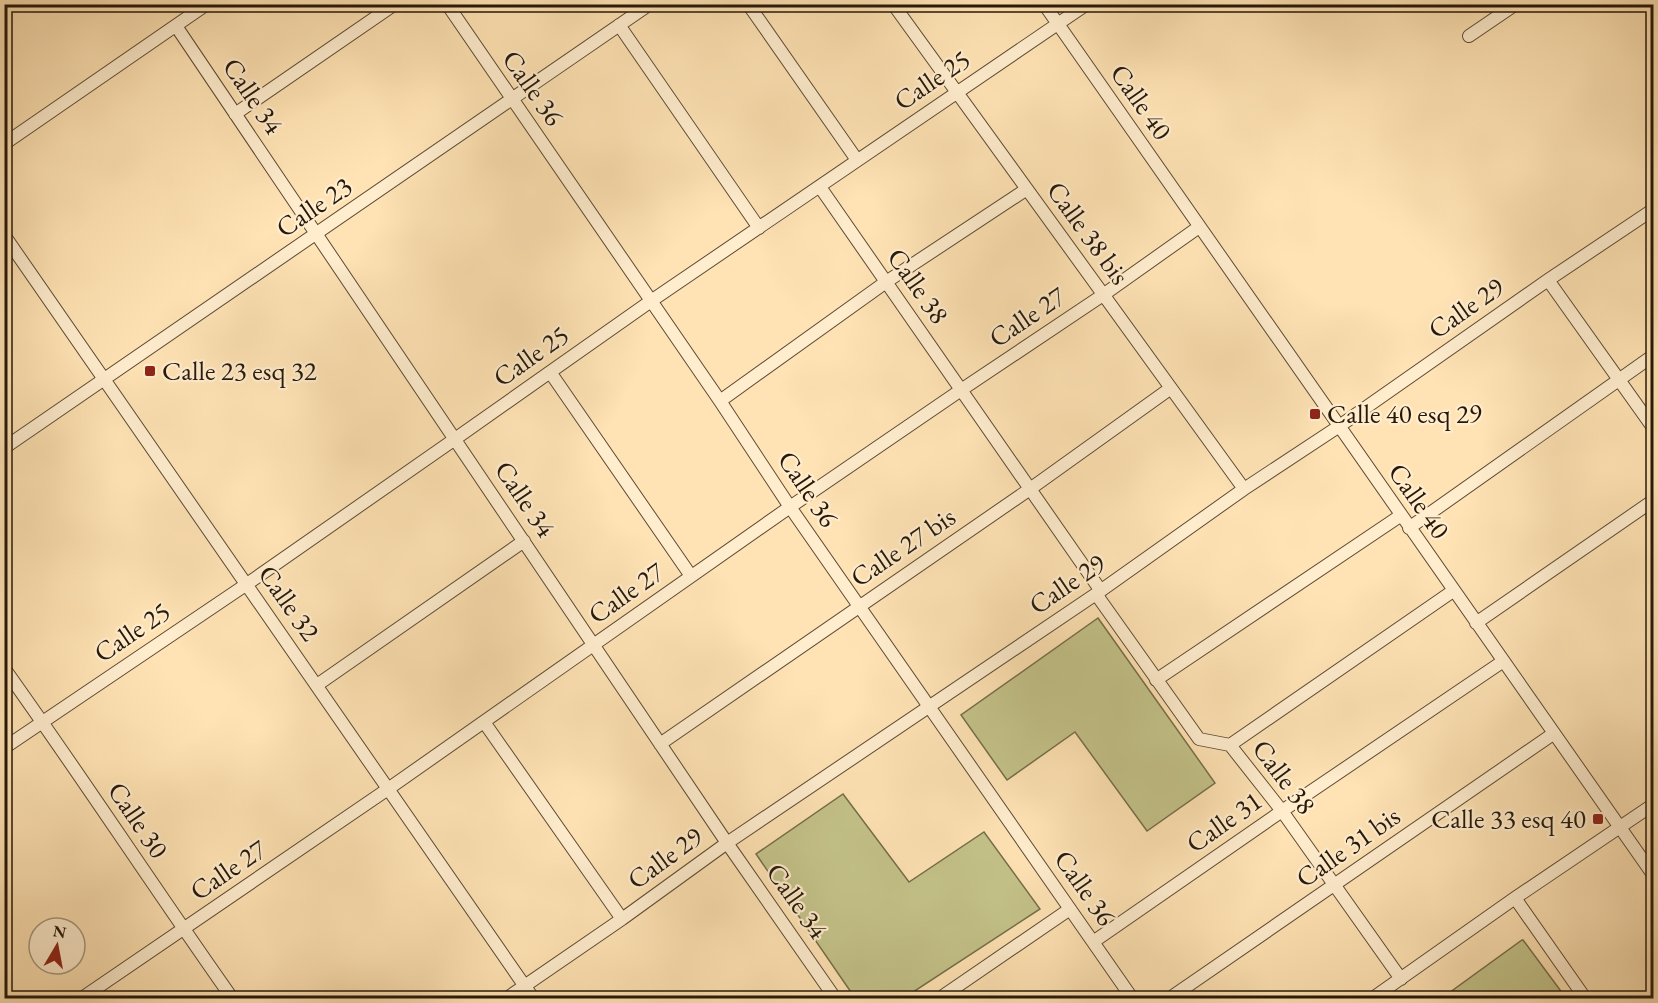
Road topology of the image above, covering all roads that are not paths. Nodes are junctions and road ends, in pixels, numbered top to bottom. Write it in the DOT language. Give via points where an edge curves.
graph roads {
  1 [pos="207,4"];
  2 [pos="395,4"];
  3 [pos="447,4"];
  4 [pos="650,4"];
  5 [pos="748,4"];
  6 [pos="893,4"];
  7 [pos="1044,4"];
  8 [pos="1087,4"];
  9 [pos="1516,4"];
  10 [pos="1649,4"];
  11 [pos="1653,10"];
  12 [pos="1058,25"];
  13 [pos="176,26"];
  14 [pos="619,26"];
  15 [pos="1469,36"];
  16 [pos="957,92"];
  17 [pos="512,100"];
  18 [pos="235,114"];
  19 [pos="4,144"];
  20 [pos="857,160"];
  21 [pos="820,187"];
  22 [pos="1027,189"];
  23 [pos="1653,208"];
  24 [pos="1199,227"];
  25 [pos="759,228"];
  26 [pos="4,234"];
  27 [pos="317,234"];
  28 [pos="1548,280"];
  29 [pos="886,282"];
  30 [pos="1103,295"];
  31 [pos="651,301"];
  32 [pos="1653,355"];
  33 [pos="550,372"];
  34 [pos="105,379"];
  35 [pos="1618,379"];
  36 [pos="1172,388"];
  37 [pos="961,390"];
  38 [pos="720,401"];
  39 [pos="1338,427"];
  40 [pos="1653,429"];
  41 [pos="455,440"];
  42 [pos="4,448"];
  43 [pos="1030,489"];
  44 [pos="1244,489"];
  45 [pos="1653,500"];
  46 [pos="790,507"];
  47 [pos="1400,516"];
  48 [pos="1408,528"];
  49 [pos="524,541"];
  50 [pos="691,576"];
  51 [pos="246,584"];
  52 [pos="1453,591"];
  53 [pos="1098,592"];
  54 [pos="859,606"];
  55 [pos="1476,623"];
  56 [pos="594,645"];
  57 [pos="1502,662"];
  58 [pos="4,668"];
  59 [pos="1156,680"];
  60 [pos="316,686"];
  61 [pos="929,706"];
  62 [pos="43,721"];
  63 [pos="484,722"];
  64 [pos="1553,734"];
  65 [pos="660,744"];
  66 [pos="1230,745"];
  67 [pos="4,748"];
  68 [pos="388,789"];
  69 [pos="1653,804"];
  70 [pos="1282,811"];
  71 [pos="1618,827"];
  72 [pos="727,843"];
  73 [pos="1653,876"];
  74 [pos="1334,885"];
  75 [pos="1515,898"];
  76 [pos="1070,909"];
  77 [pos="622,919"];
  78 [pos="183,929"];
  79 [pos="1093,942"];
  80 [pos="1401,979"];
  81 [pos="525,986"];
  82 [pos="82,999"];
  83 [pos="232,999"];
  84 [pos="507,999"];
  85 [pos="533,999"];
  86 [pos="835,999"];
  87 [pos="940,999"];
  88 [pos="1132,999"];
  89 [pos="1170,999"];
  90 [pos="1373,999"];
  91 [pos="1585,999"];
  1 -- 13 [label="street"];
  2 -- 18 [label="street"];
  3 -- 17 [label="street, Calle 36"];
  4 -- 14 [label="street, Calle 23"];
  5 -- 20 [label="street"];
  6 -- 16 [label="street, Calle 38 bis"];
  7 -- 12 [label="street, Calle 40"];
  8 -- 12 [label="street, Calle 25"];
  9 -- 15 [label="street"];
  10 -- 11 [label="street"];
  12 -- 16 [label="street, Calle 25"];
  12 -- 24 [label="street, Calle 40"];
  13 -- 18 [label="street, Calle 34"];
  13 -- 19 [label="street"];
  14 -- 17 [label="street, Calle 23"];
  14 -- 25 [label="street"];
  16 -- 20 [label="street, Calle 25"];
  16 -- 22 [label="street, Calle 38 bis"];
  17 -- 27 [label="street, Calle 23"];
  17 -- 31 [label="street, Calle 36"];
  18 -- 27 [label="street, Calle 34"];
  20 -- 21 [label="street, Calle 25"];
  21 -- 25 [label="street, Calle 25"];
  21 -- 29 [label="street, Calle 38"];
  22 -- 29 [label="street"];
  22 -- 30 [label="street, Calle 38 bis"];
  23 -- 28 [label="street, Calle 29"];
  24 -- 30 [label="street, Calle 27"];
  24 -- 39 [label="street, Calle 40"];
  25 -- 31 [label="street, Calle 25"];
  26 -- 34 [label="street, Calle 32"];
  27 -- 34 [label="street, Calle 23"];
  27 -- 41 [label="street, Calle 34"];
  28 -- 35 [label="street"];
  28 -- 39 [label="street, Calle 29"];
  29 -- 37 [label="street, Calle 38"];
  29 -- 38 [label="street"];
  30 -- 36 [label="street, Calle 38 bis"];
  30 -- 37 [label="street, Calle 27"];
  31 -- 33 [label="street, Calle 25"];
  31 -- 38 [label="street, Calle 36"];
  32 -- 35 [label="street"];
  33 -- 41 [label="street, Calle 25"];
  33 -- 50 [label="street"];
  34 -- 42 [label="street, Calle 23"];
  34 -- 51 [label="street, Calle 32"];
  35 -- 40 [label="street"];
  35 -- 48 [label="street"];
  36 -- 43 [label="street, Calle 27 bis"];
  36 -- 44 [label="street, Calle 38 bis"];
  37 -- 43 [label="street, Calle 38"];
  37 -- 46 [label="street, Calle 27"];
  38 -- 46 [label="street, Calle 36"];
  39 -- 44 [label="street, Calle 29"];
  39 -- 47 [label="street, Calle 40"];
  41 -- 49 [label="street, Calle 34"];
  41 -- 51 [label="street, Calle 25"];
  43 -- 53 [label="street, Calle 38"];
  43 -- 54 [label="street, Calle 27 bis"];
  44 -- 53 [label="street, Calle 29"];
  45 -- 55 [label="street"];
  46 -- 50 [label="street, Calle 27"];
  46 -- 54 [label="street, Calle 36"];
  47 -- 48 [label="street, Calle 40"];
  47 -- 59 [label="street"];
  48 -- 52 [label="street, Calle 40"];
  49 -- 56 [label="street, Calle 34"];
  49 -- 60 [label="street"];
  50 -- 56 [label="street, Calle 27"];
  51 -- 60 [label="street, Calle 32"];
  51 -- 62 [label="street, Calle 25"];
  52 -- 55 [label="street, Calle 40"];
  52 -- 66 [label="street"];
  53 -- 59 [label="street, Calle 38"];
  53 -- 61 [label="street, Calle 29"];
  54 -- 61 [label="street, Calle 36"];
  54 -- 65 [label="street, Calle 27 bis"];
  55 -- 57 [label="street, Calle 40"];
  56 -- 63 [label="street, Calle 27"];
  56 -- 65 [label="street, Calle 34"];
  57 -- 64 [label="street, Calle 40"];
  57 -- 70 [label="street, Calle 31"];
  58 -- 62 [label="street, Calle 30"];
  59 -- 66 [label="street, Calle 38" via="1199,739"];
  60 -- 68 [label="street, Calle 32"];
  61 -- 72 [label="street, Calle 29"];
  61 -- 76 [label="street, Calle 36"];
  62 -- 67 [label="street, Calle 25"];
  62 -- 78 [label="street, Calle 30"];
  63 -- 68 [label="street, Calle 27"];
  63 -- 77 [label="street"];
  64 -- 71 [label="street, Calle 40"];
  64 -- 74 [label="street, Calle 31 bis"];
  65 -- 72 [label="street, Calle 34"];
  66 -- 70 [label="street, Calle 38"];
  68 -- 78 [label="street, Calle 27"];
  68 -- 81 [label="street, Calle 32"];
  69 -- 71 [label="street"];
  70 -- 74 [label="street, Calle 38"];
  70 -- 79 [label="street, Calle 31"];
  71 -- 73 [label="street, Calle 40"];
  71 -- 75 [label="street"];
  72 -- 77 [label="street, Calle 29"];
  72 -- 86 [label="street, Calle 34"];
  74 -- 80 [label="street, Calle 38"];
  74 -- 89 [label="street, Calle 31 bis"];
  75 -- 80 [label="street"];
  75 -- 91 [label="street"];
  76 -- 79 [label="street, Calle 36"];
  76 -- 87 [label="street"];
  77 -- 81 [label="street, Calle 29"];
  78 -- 82 [label="street, Calle 27"];
  78 -- 83 [label="street, Calle 30"];
  79 -- 88 [label="street, Calle 36"];
  80 -- 90 [label="street"];
  81 -- 84 [label="street, Calle 29"];
  81 -- 85 [label="street, Calle 32"];
}
